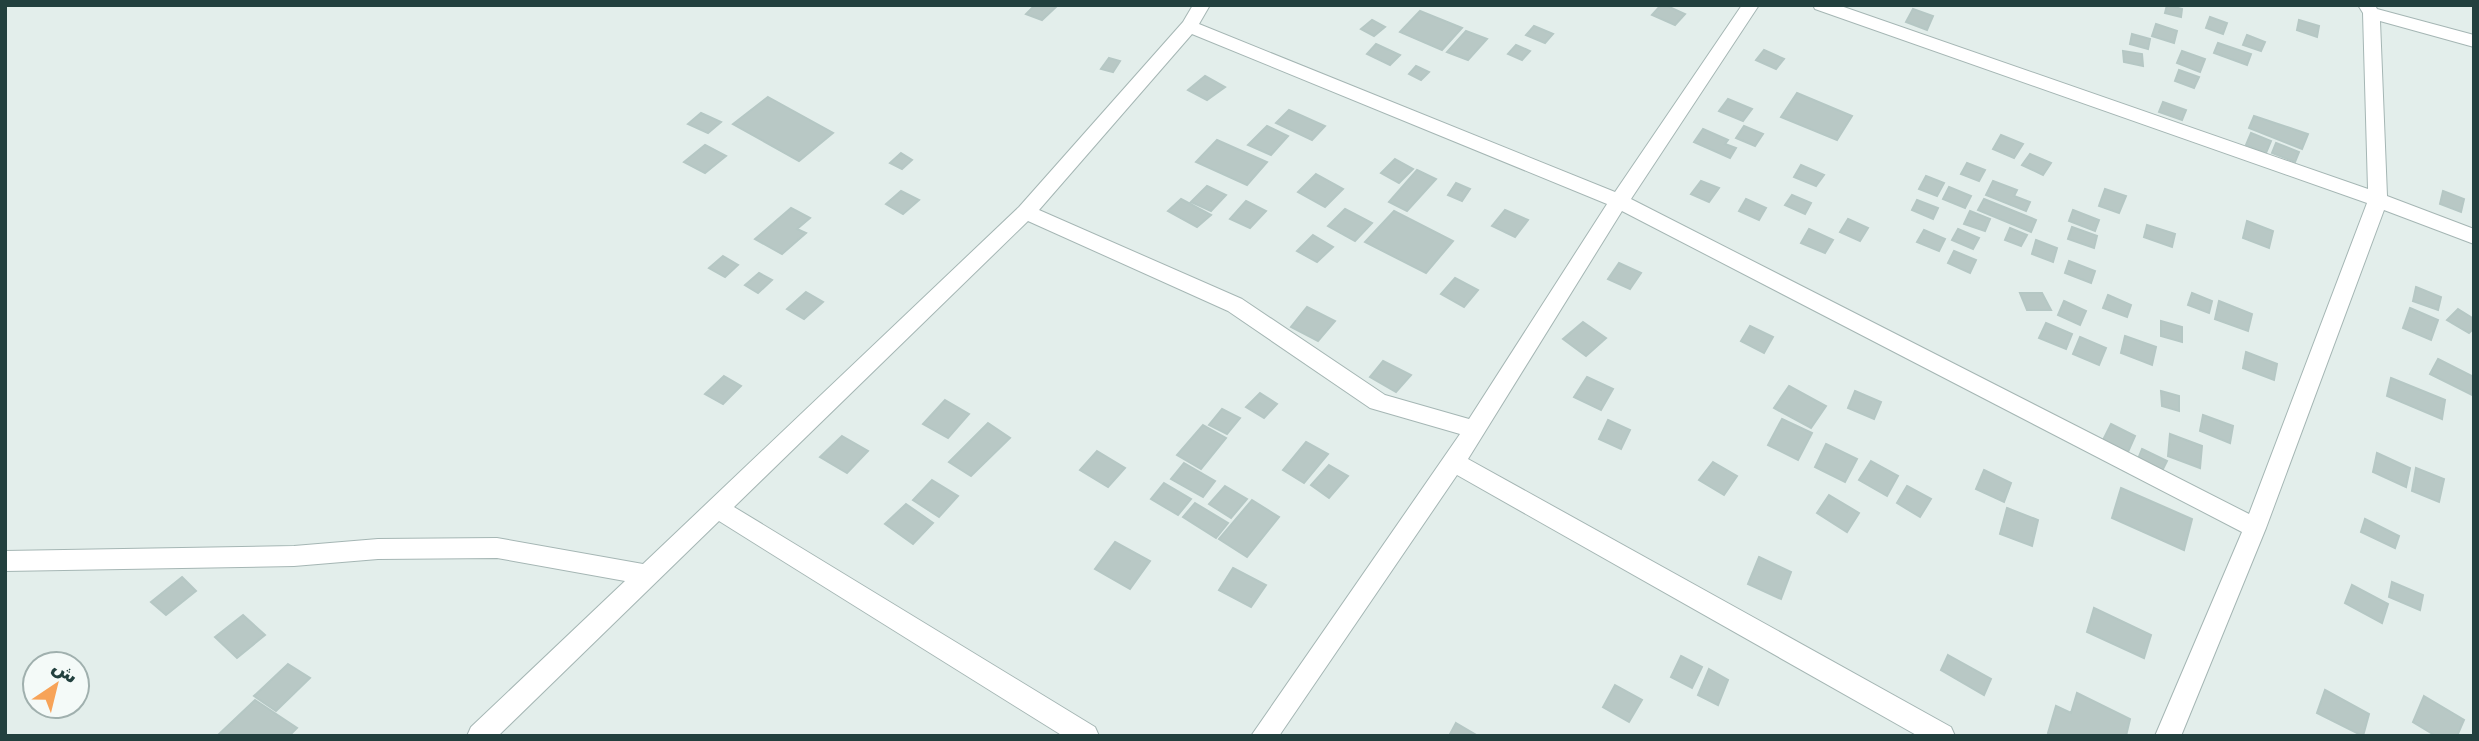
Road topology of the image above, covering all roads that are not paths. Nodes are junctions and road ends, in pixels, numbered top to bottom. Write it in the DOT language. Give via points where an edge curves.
graph roads {
  1 [pos="1202,5"];
  2 [pos="1751,5"];
  3 [pos="1821,5"];
  4 [pos="2369,9"];
  5 [pos="1189,26"];
  6 [pos="2474,41"];
  7 [pos="2378,200"];
  8 [pos="1619,201"];
  9 [pos="1026,212"];
  10 [pos="2474,237"];
  11 [pos="1475,430"];
  12 [pos="1454,462"];
  13 [pos="718,508"];
  14 [pos="2255,528"];
  15 [pos="5,561"];
  16 [pos="648,575"];
  17 [pos="480,736"];
  18 [pos="1086,736"];
  19 [pos="1265,736"];
  20 [pos="1942,736"];
  21 [pos="2168,736"];
  1 -- 5 [label="street"];
  2 -- 8 [label="street"];
  3 -- 7 [label="street"];
  4 -- 6 [label="street"];
  4 -- 7 [label="street"];
  5 -- 8 [label="street"];
  5 -- 9 [label="street"];
  7 -- 10 [label="street"];
  7 -- 14 [label="street"];
  8 -- 11 [label="street"];
  8 -- 14 [label="street"];
  9 -- 11 [label="street" via="1235,305 1378,402"];
  9 -- 13 [label="street"];
  11 -- 12 [label="street"];
  12 -- 19 [label="street"];
  12 -- 20 [label="street"];
  13 -- 16 [label="street"];
  13 -- 18 [label="street"];
  14 -- 21 [label="street"];
  15 -- 16 [label="street" via="497,548"];
  16 -- 17 [label="street"];
}
